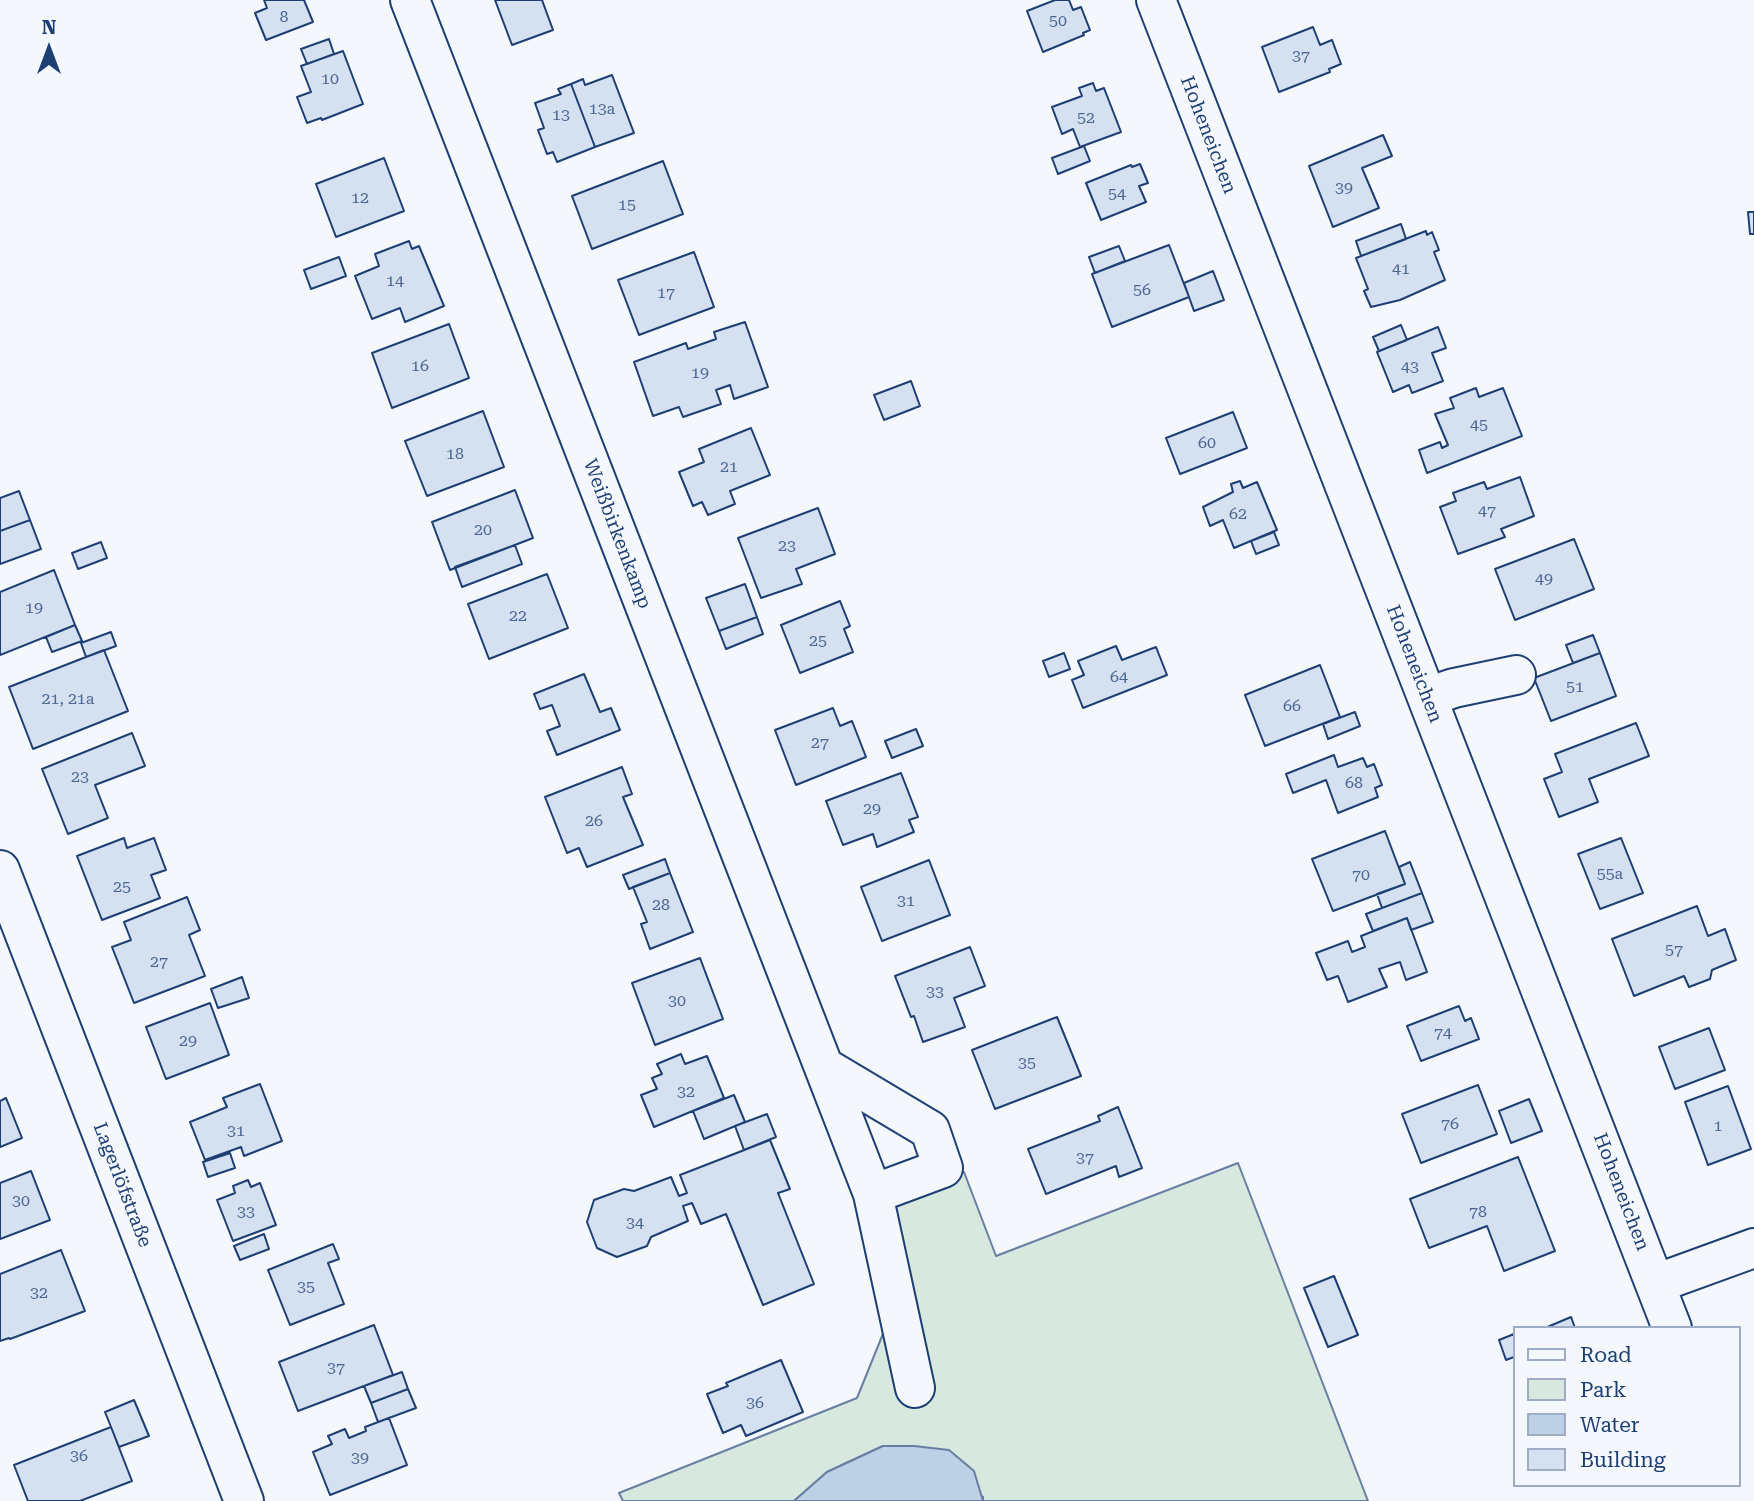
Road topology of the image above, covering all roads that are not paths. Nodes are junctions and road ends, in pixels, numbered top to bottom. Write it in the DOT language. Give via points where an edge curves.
graph roads {
  1 [pos="410,0"];
  2 [pos="1156,0"];
  3 [pos="1516,675"];
  4 [pos="1427,698"];
  5 [pos="0,870"];
  6 [pos="826,1068"];
  7 [pos="873,1194"];
  8 [pos="1754,1248"];
  9 [pos="1655,1284"];
  10 [pos="1671,1326"];
  11 [pos="915,1388"];
  12 [pos="244,1501"];
  1 -- 6 [label="street, Weißbirkenkamp"];
  2 -- 4 [label="street, Hoheneichen"];
  3 -- 4 [label="street"];
  4 -- 9 [label="street, Hoheneichen"];
  5 -- 12 [label="street, Lagerlöfstraße"];
  6 -- 7 [label="street, Weißbirkenkamp"];
  6 -- 7 [label="street" via="930,1130 943,1168"];
  7 -- 11 [label="street, Weißbirkenkamp"];
  8 -- 9 [label="street"];
  9 -- 10 [label="street, Hoheneichen"];
}
